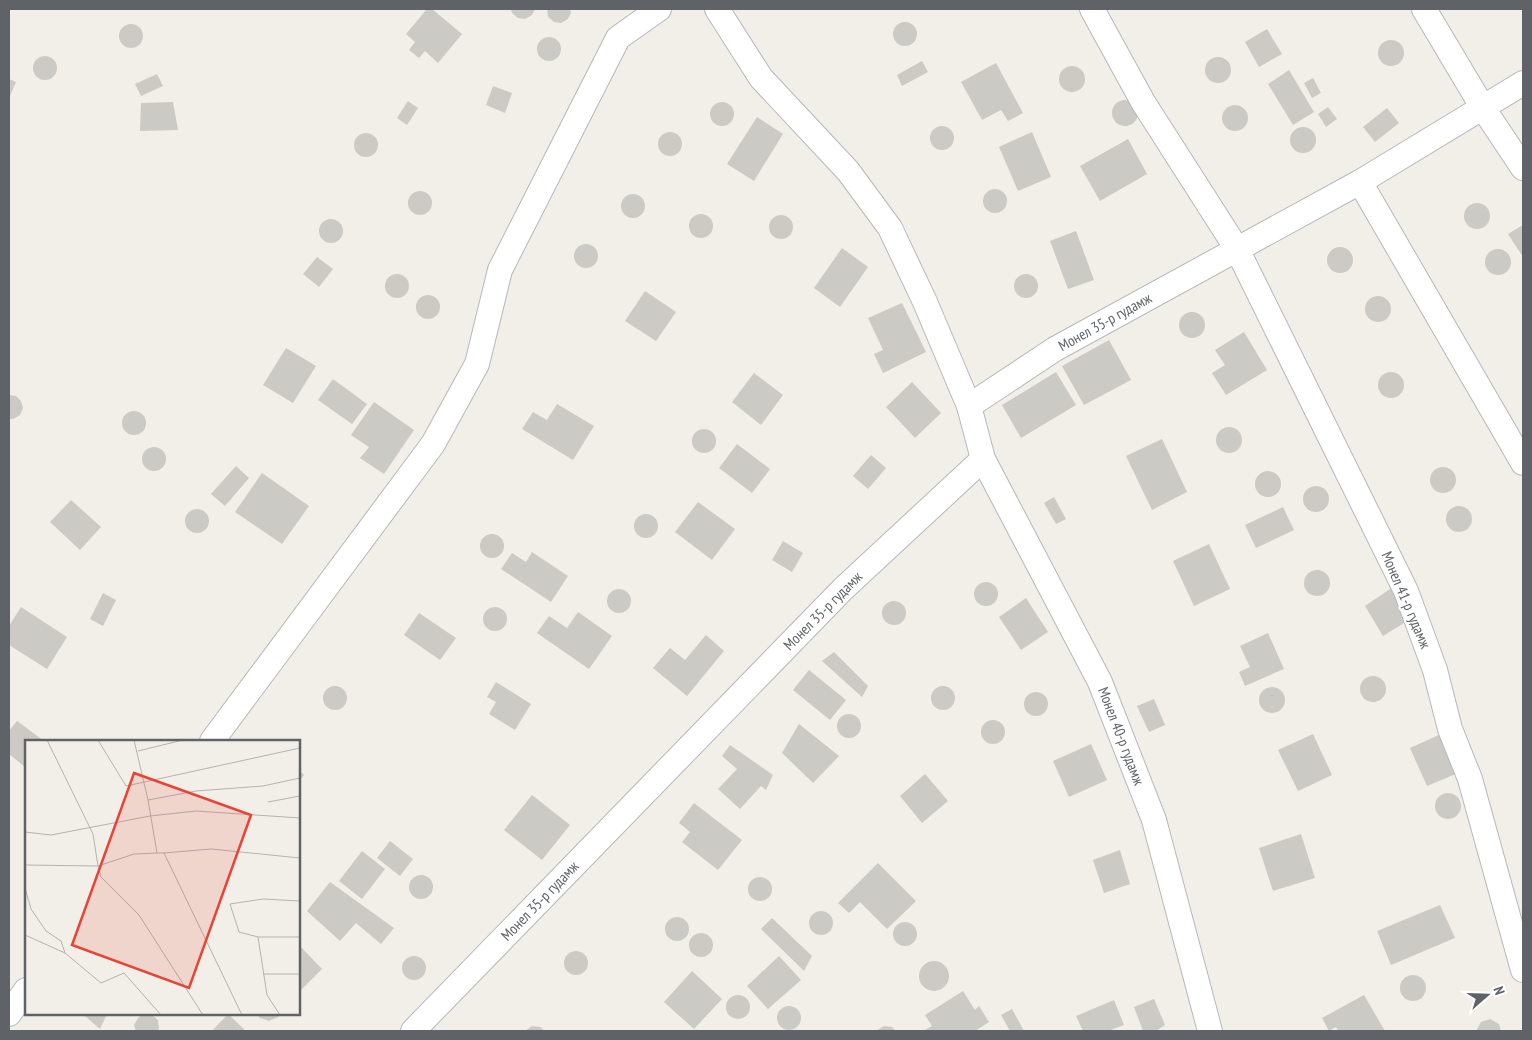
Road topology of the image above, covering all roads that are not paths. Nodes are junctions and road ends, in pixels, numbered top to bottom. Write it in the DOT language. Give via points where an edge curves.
graph roads {
  1 [pos="659,9"];
  2 [pos="717,9"];
  3 [pos="1092,9"];
  4 [pos="1424,9"];
  5 [pos="1523,83"];
  6 [pos="1482,108"];
  7 [pos="1523,168"];
  8 [pos="1360,182"];
  9 [pos="1237,249"];
  10 [pos="969,406"];
  11 [pos="983,459"];
  12 [pos="1523,463"];
  13 [pos="213,740"];
  14 [pos="1523,970"];
  15 [pos="25,991"];
  16 [pos="9,1014"];
  17 [pos="413,1031"];
  18 [pos="1210,1031"];
  1 -- 13 [label="street" via="618,38 500,270 478,364 433,444"];
  2 -- 10 [label="street" via="760,78 848,171 890,228 926,302"];
  3 -- 9 [label="street, Монел 41-р гудамж" via="1143,102"];
  4 -- 6 [label="street"];
  5 -- 6 [label="street, Монел 35-р гудамж"];
  6 -- 7 [label="street"];
  6 -- 8 [label="street, Монел 35-р гудамж"];
  8 -- 9 [label="street, Монел 35-р гудамж"];
  8 -- 12 [label="street"];
  9 -- 10 [label="street, Монел 35-р гудамж" via="1055,349"];
  9 -- 14 [label="street, Монел 41-р гудамж" via="1406,591 1435,670 1450,729 1470,779"];
  10 -- 11 [label="street"];
  11 -- 17 [label="street, Монел 35-р гудамж" via="843,589"];
  11 -- 18 [label="street, Монел 40-р гудамж" via="1100,682 1154,820"];
  15 -- 16 [label="street"];
}
